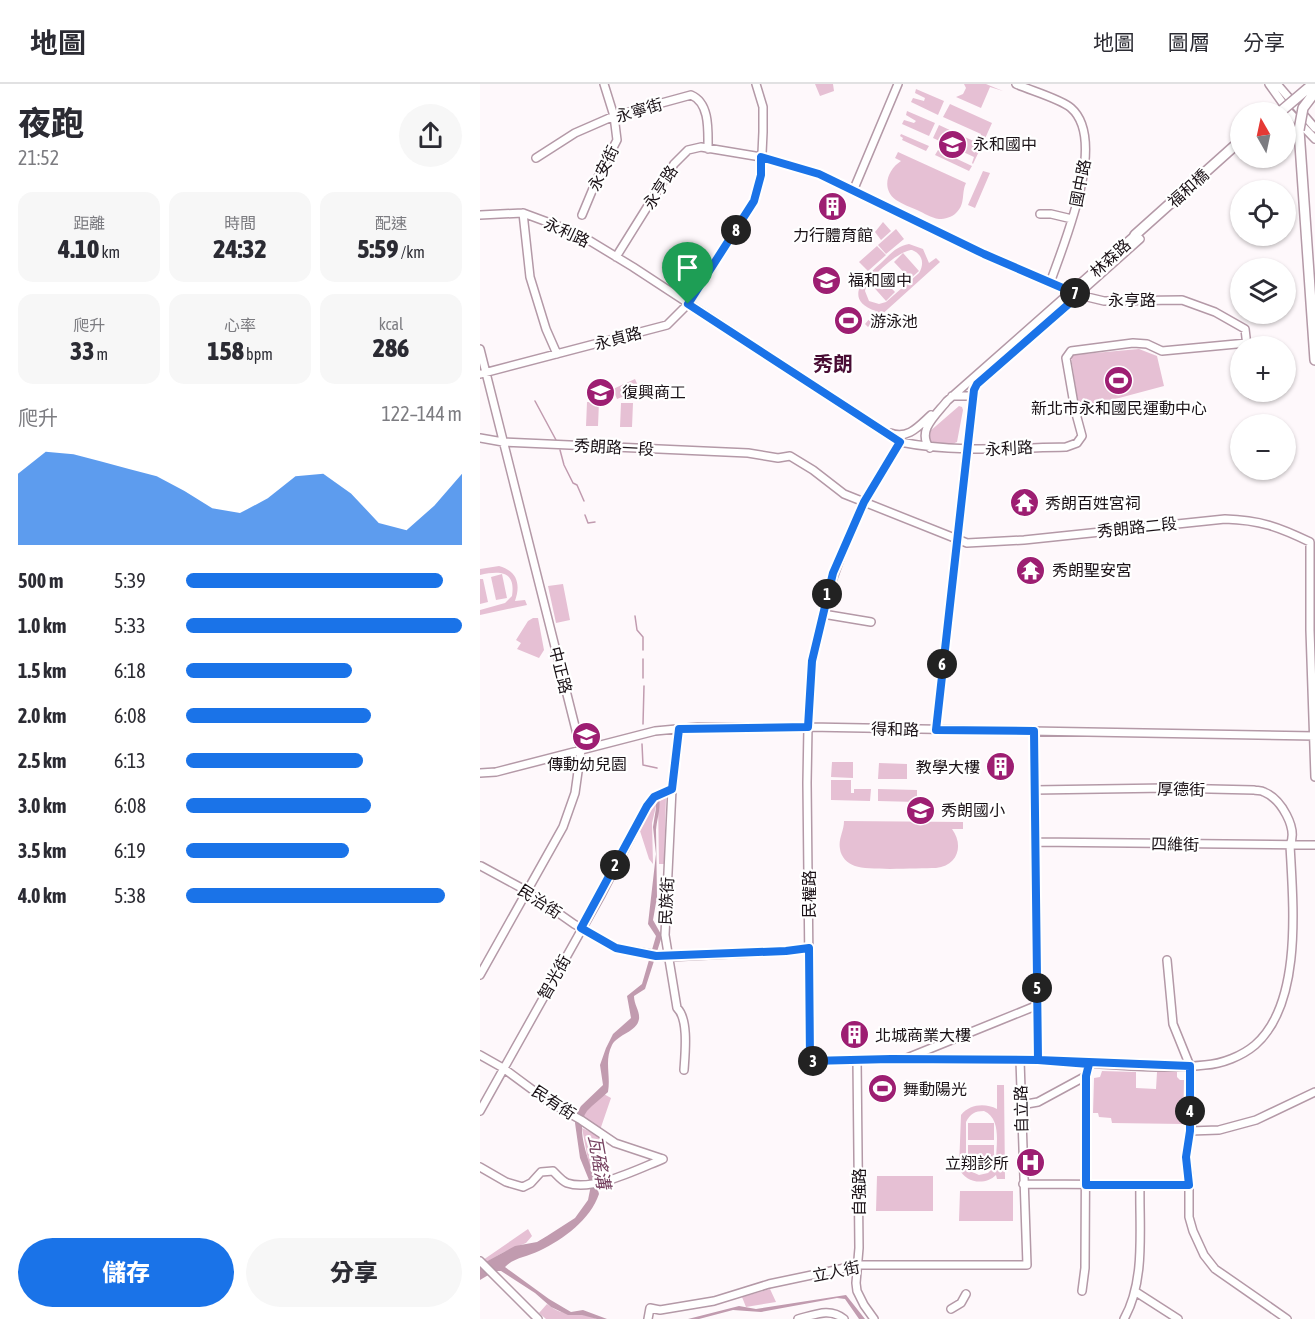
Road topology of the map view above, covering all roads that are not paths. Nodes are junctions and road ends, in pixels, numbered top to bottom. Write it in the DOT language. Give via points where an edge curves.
graph roads {
  1 [pos="604,84"];
  2 [pos="756,84"];
  3 [pos="898,84"];
  4 [pos="1016,84"];
  5 [pos="1269,84"];
  6 [pos="1277,84"];
  7 [pos="1305,84"];
  8 [pos="1313,84"];
  9 [pos="1315,92"];
  10 [pos="1284,102"];
  11 [pos="1292,102"];
  12 [pos="614,116"];
  13 [pos="1315,116"];
  14 [pos="1306,120"];
  15 [pos="1315,128"];
  16 [pos="1315,139"];
  17 [pos="708,149"];
  18 [pos="1230,150"];
  19 [pos="1230,156"];
  20 [pos="761,157"];
  21 [pos="536,158"];
  22 [pos="853,191"];
  23 [pos="523,213"];
  24 [pos="1040,214"];
  25 [pos="480,215"];
  26 [pos="582,215"];
  27 [pos="1072,219"];
  28 [pos="1138,237"];
  29 [pos="616,257"];
  30 [pos="1050,283"];
  31 [pos="1075,293"];
  32 [pos="688,304"];
  33 [pos="1246,336"];
  34 [pos="1230,346"];
  35 [pos="480,349"];
  36 [pos="557,354"];
  37 [pos="1315,360"];
  38 [pos="483,373"];
  39 [pos="975,376"];
  40 [pos="974,393"];
  41 [pos="950,398"];
  42 [pos="878,428"];
  43 [pos="480,438"];
  44 [pos="503,442"];
  45 [pos="900,442"];
  46 [pos="930,448"];
  47 [pos="968,450"];
  48 [pos="748,453"];
  49 [pos="864,502"];
  50 [pos="1315,535"];
  51 [pos="957,540"];
  52 [pos="1310,542"];
  53 [pos="823,614"];
  54 [pos="871,622"];
  55 [pos="808,727"];
  56 [pos="679,729"];
  57 [pos="936,730"];
  58 [pos="1034,731"];
  59 [pos="1314,736"];
  60 [pos="581,750"];
  61 [pos="480,772"];
  62 [pos="1315,777"];
  63 [pos="672,789"];
  64 [pos="1034,790"];
  65 [pos="1035,842"];
  66 [pos="1290,845"];
  67 [pos="1315,845"];
  68 [pos="481,866"];
  69 [pos="527,891"];
  70 [pos="581,928"];
  71 [pos="809,948"];
  72 [pos="668,957"];
  73 [pos="1167,960"];
  74 [pos="480,975"];
  75 [pos="1038,1005"];
  76 [pos="480,1055"];
  77 [pos="1235,1058"];
  78 [pos="857,1060"];
  79 [pos="903,1060"];
  80 [pos="1020,1060"];
  81 [pos="1038,1060"];
  82 [pos="1089,1064"];
  83 [pos="1190,1066"];
  84 [pos="503,1068"];
  85 [pos="684,1070"];
  86 [pos="1086,1076"];
  87 [pos="1315,1092"];
  88 [pos="1021,1105"];
  89 [pos="480,1111"];
  90 [pos="1190,1131"];
  91 [pos="480,1167"];
  92 [pos="1189,1181"];
  93 [pos="1023,1184"];
  94 [pos="1086,1185"];
  95 [pos="1140,1185"];
  96 [pos="480,1261"];
  97 [pos="859,1265"];
  98 [pos="1027,1265"];
  99 [pos="1082,1291"];
  100 [pos="1136,1292"];
  101 [pos="966,1294"];
  102 [pos="951,1310"];
  103 [pos="538,1319"];
  104 [pos="648,1319"];
  105 [pos="798,1319"];
  106 [pos="844,1319"];
  107 [pos="874,1319"];
  108 [pos="1124,1319"];
  109 [pos="1178,1319"];
  110 [pos="1287,1319"];
  1 -- 12 [label="street, 永安街"];
  2 -- 20 [label="street, 永貞路" via="763,107"];
  3 -- 22 [label="street"];
  4 -- 27 [label="street, 國中路" via="1070,106 1082,120 1086,159"];
  5 -- 16 [label="street"];
  6 -- 14 [label="street"];
  7 -- 10 [label="main road"];
  8 -- 11 [label="main road, bridge"];
  9 -- 37 [label="main road, bridge" via="1303,108 1299,125"];
  12 -- 17 [label="street, 永寧街" via="691,95 704,106"];
  12 -- 21 [label="street, 永寧街" via="575,133"];
  12 -- 26 [label="street, 永安街" via="617,140"];
  13 -- 14 [label="street"];
  14 -- 15 [label="street"];
  17 -- 20 [label="street, 永亨路"];
  17 -- 29 [label="street, 永亨路" via="688,150 680,156"];
  18 -- 28 [label="main road, 福和橋"];
  19 -- 28 [label="main road, 福和橋"];
  20 -- 22 [label="street, 永亨路" via="819,174"];
  20 -- 32 [label="street, 永貞路" via="754,201"];
  22 -- 30 [label="street, 永亨路"];
  23 -- 25 [label="street, 永利路"];
  23 -- 29 [label="street, 永利路" via="577,233"];
  23 -- 36 [label="street" via="530,277"];
  24 -- 27 [label="street"];
  27 -- 30 [label="street, 國中路"];
  28 -- 31 [label="street, 林森路"];
  29 -- 32 [label="street, 永利路"];
  30 -- 31 [label="street, 永亨路"];
  31 -- 33 [label="street, 永亨路" via="1104,301 1182,300 1215,312 1245,329"];
  31 -- 39 [label="street, 林森路"];
  31 -- 40 [label="street, 林森路" via="977,384"];
  32 -- 36 [label="street, 永貞路" via="667,325"];
  32 -- 42 [label="street, 永利路"];
  34 -- 47 [label="street, 永利路" via="1162,351 1133,343 1071,351 1066,358 1082,436 1077,443 1066,447"];
  35 -- 38 [label="street, 中正路"];
  36 -- 38 [label="street, 永貞路"];
  38 -- 44 [label="street, 中正路"];
  39 -- 40 [label="street"];
  39 -- 41 [label="street, 林森路"];
  40 -- 41 [label="street"];
  40 -- 47 [label="street"];
  41 -- 42 [label="street, 林森路" via="905,435"];
  41 -- 46 [label="street" via="925,431 925,442"];
  42 -- 45 [label="street, 永利路"];
  43 -- 44 [label="street, 秀朗路一段"];
  44 -- 48 [label="street, 秀朗路一段"];
  44 -- 60 [label="street, 中正路"];
  45 -- 46 [label="street, 永利路"];
  45 -- 49 [label="street, 民權路"];
  46 -- 47 [label="street, 永利路"];
  47 -- 51 [label="street"];
  48 -- 49 [label="street, 秀朗路二段" via="790,456 844,494"];
  49 -- 51 [label="street, 秀朗路二段"];
  49 -- 53 [label="street, 民權路" via="833,573"];
  50 -- 52 [label="street"];
  51 -- 52 [label="street, 秀朗路二段" via="1024,540 1225,519 1253,520"];
  51 -- 57 [label="street"];
  52 -- 59 [label="street"];
  53 -- 54 [label="street"];
  53 -- 55 [label="street, 民權路" via="812,661"];
  55 -- 56 [label="street, 得和路"];
  55 -- 57 [label="street, 得和路"];
  55 -- 71 [label="street, 民權路"];
  56 -- 60 [label="street, 得和路" via="655,731"];
  56 -- 63 [label="street, 民族街"];
  57 -- 58 [label="street, 得和路"];
  58 -- 59 [label="street, 得和路"];
  58 -- 64 [label="street"];
  59 -- 62 [label="street"];
  60 -- 61 [label="street, 得和路" via="496,772"];
  60 -- 69 [label="street, 中正路" via="571,807"];
  63 -- 70 [label="street, 智光街" via="654,797 647,806"];
  63 -- 72 [label="street, 民族街" via="665,935"];
  64 -- 65 [label="street"];
  64 -- 66 [label="street, 厚德街" via="1167,788 1264,792 1278,802 1289,818 1293,840"];
  65 -- 66 [label="street, 四維街"];
  65 -- 75 [label="street"];
  66 -- 67 [label="street, 四維街"];
  66 -- 77 [label="street, 厚德街" via="1294,939 1287,985 1267,1029 1255,1045"];
  68 -- 69 [label="street, 民治街"];
  69 -- 70 [label="street, 民治街"];
  69 -- 74 [label="street, 中正路"];
  70 -- 72 [label="street, 民治街" via="616,948"];
  70 -- 84 [label="street, 智光街"];
  71 -- 72 [label="street, 民治街"];
  71 -- 78 [label="street, 民權路" via="810,1061"];
  72 -- 85 [label="street, 民族街" via="686,1041"];
  73 -- 83 [label="street" via="1177,1036"];
  75 -- 79 [label="street"];
  75 -- 81 [label="street"];
  76 -- 84 [label="street, 民有街"];
  77 -- 83 [label="street, 自立路"];
  78 -- 79 [label="street"];
  78 -- 97 [label="street, 自強路"];
  79 -- 80 [label="street"];
  80 -- 81 [label="street, 自立路"];
  80 -- 88 [label="street, 自立路"];
  81 -- 82 [label="street, 自立路"];
  82 -- 83 [label="street, 自立路"];
  82 -- 86 [label="street"];
  83 -- 90 [label="street"];
  84 -- 89 [label="street, 智光街"];
  84 -- 91 [label="street, 民有街" via="615,1143 663,1159 588,1185 566,1183 552,1172 541,1172 523,1187"];
  86 -- 88 [label="street" via="1038,1102"];
  86 -- 94 [label="street"];
  87 -- 90 [label="street" via="1256,1120 1219,1130"];
  88 -- 93 [label="street, 自立路"];
  90 -- 92 [label="street" via="1186,1157"];
  92 -- 95 [label="street"];
  92 -- 110 [label="street" via="1193,1232 1204,1255 1215,1269"];
  93 -- 94 [label="street"];
  93 -- 98 [label="street, 自立路"];
  94 -- 95 [label="street"];
  94 -- 99 [label="street"];
  95 -- 100 [label="street"];
  96 -- 103 [label="street"];
  97 -- 98 [label="street, 立人街"];
  97 -- 104 [label="street, 立人街" via="769,1284 714,1301 660,1310 650,1308"];
  97 -- 107 [label="street, 自強路" via="857,1291"];
  100 -- 108 [label="street"];
  100 -- 109 [label="street"];
  101 -- 102 [label="street" via="961,1304"];
  105 -- 106 [label="street" via="832,1312"];
}
